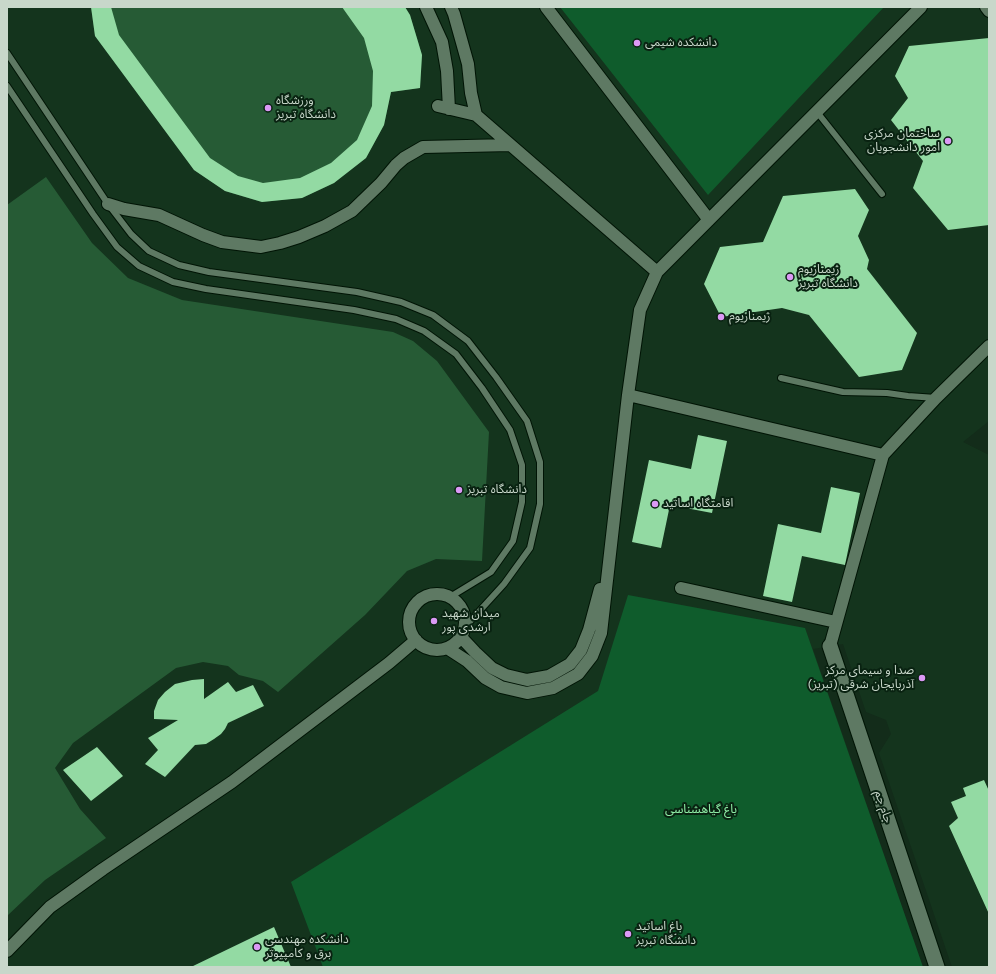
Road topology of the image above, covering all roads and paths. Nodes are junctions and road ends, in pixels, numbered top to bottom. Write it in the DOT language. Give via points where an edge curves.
graph roads {
  1 [pos="426,7"];
  2 [pos="451,7"];
  3 [pos="546,7"];
  4 [pos="921,7"];
  5 [pos="986,7"];
  6 [pos="989,11"];
  7 [pos="7,53"];
  8 [pos="7,86"];
  9 [pos="817,112"];
  10 [pos="476,115"];
  11 [pos="510,145"];
  12 [pos="882,194"];
  13 [pos="108,204"];
  14 [pos="709,220"];
  15 [pos="657,272"];
  16 [pos="989,346"];
  17 [pos="782,378"];
  18 [pos="628,395"];
  19 [pos="936,398"];
  20 [pos="883,455"];
  21 [pos="610,549"];
  22 [pos="681,588"];
  23 [pos="450,597"];
  24 [pos="836,622"];
  25 [pos="462,632"];
  26 [pos="416,640"];
  27 [pos="830,646"];
  28 [pos="447,648"];
  29 [pos="7,951"];
  30 [pos="937,967"];
  1 -- 10 [label="street" via="442,42 448,71 444,107"];
  2 -- 10 [label="street" via="468,64"];
  3 -- 14 [label="street"];
  4 -- 9 [label="street"];
  5 -- 6 [label="street"];
  7 -- 13 [label="lane"];
  8 -- 23 [label="lane" via="117,247 139,266 173,282 206,289 354,310 396,319 424,331 456,354 510,430 522,465 522,502 513,541 491,572"];
  9 -- 12 [label="lane"];
  9 -- 14 [label="street"];
  10 -- 11 [label="street"];
  11 -- 13 [label="street" via="423,147 404,158 352,211 326,226 299,237 261,247 222,242 158,215"];
  11 -- 15 [label="street"];
  13 -- 25 [label="lane" via="131,234 150,251 179,265 209,272 357,292 401,302 433,315 468,341 527,421 540,462 540,504 530,548 504,584"];
  14 -- 15 [label="street"];
  15 -- 18 [label="street" via="640,310"];
  16 -- 19 [label="street"];
  17 -- 19 [label="lane" via="843,392"];
  18 -- 20 [label="street"];
  18 -- 21 [label="street"];
  19 -- 20 [label="street"];
  20 -- 24 [label="street"];
  21 -- 25 [label="street" via="589,630 581,650 570,664 548,676 527,680 506,675 492,668 475,652"];
  21 -- 28 [label="street" via="601,633 592,656 578,674 553,688 526,693 501,687 485,678 467,661"];
  22 -- 24 [label="street"];
  23 -- 25 [label="street" via="462,610 465,618"];
  23 -- 26 [label="street" via="433,594 418,601 413,608 409,625"];
  24 -- 27 [label="street"];
  25 -- 28 [label="street" via="454,644"];
  26 -- 28 [label="street" via="430,649"];
  26 -- 29 [label="street" via="232,782 50,907"];
  27 -- 30 [label="street, جام جم"];
}
